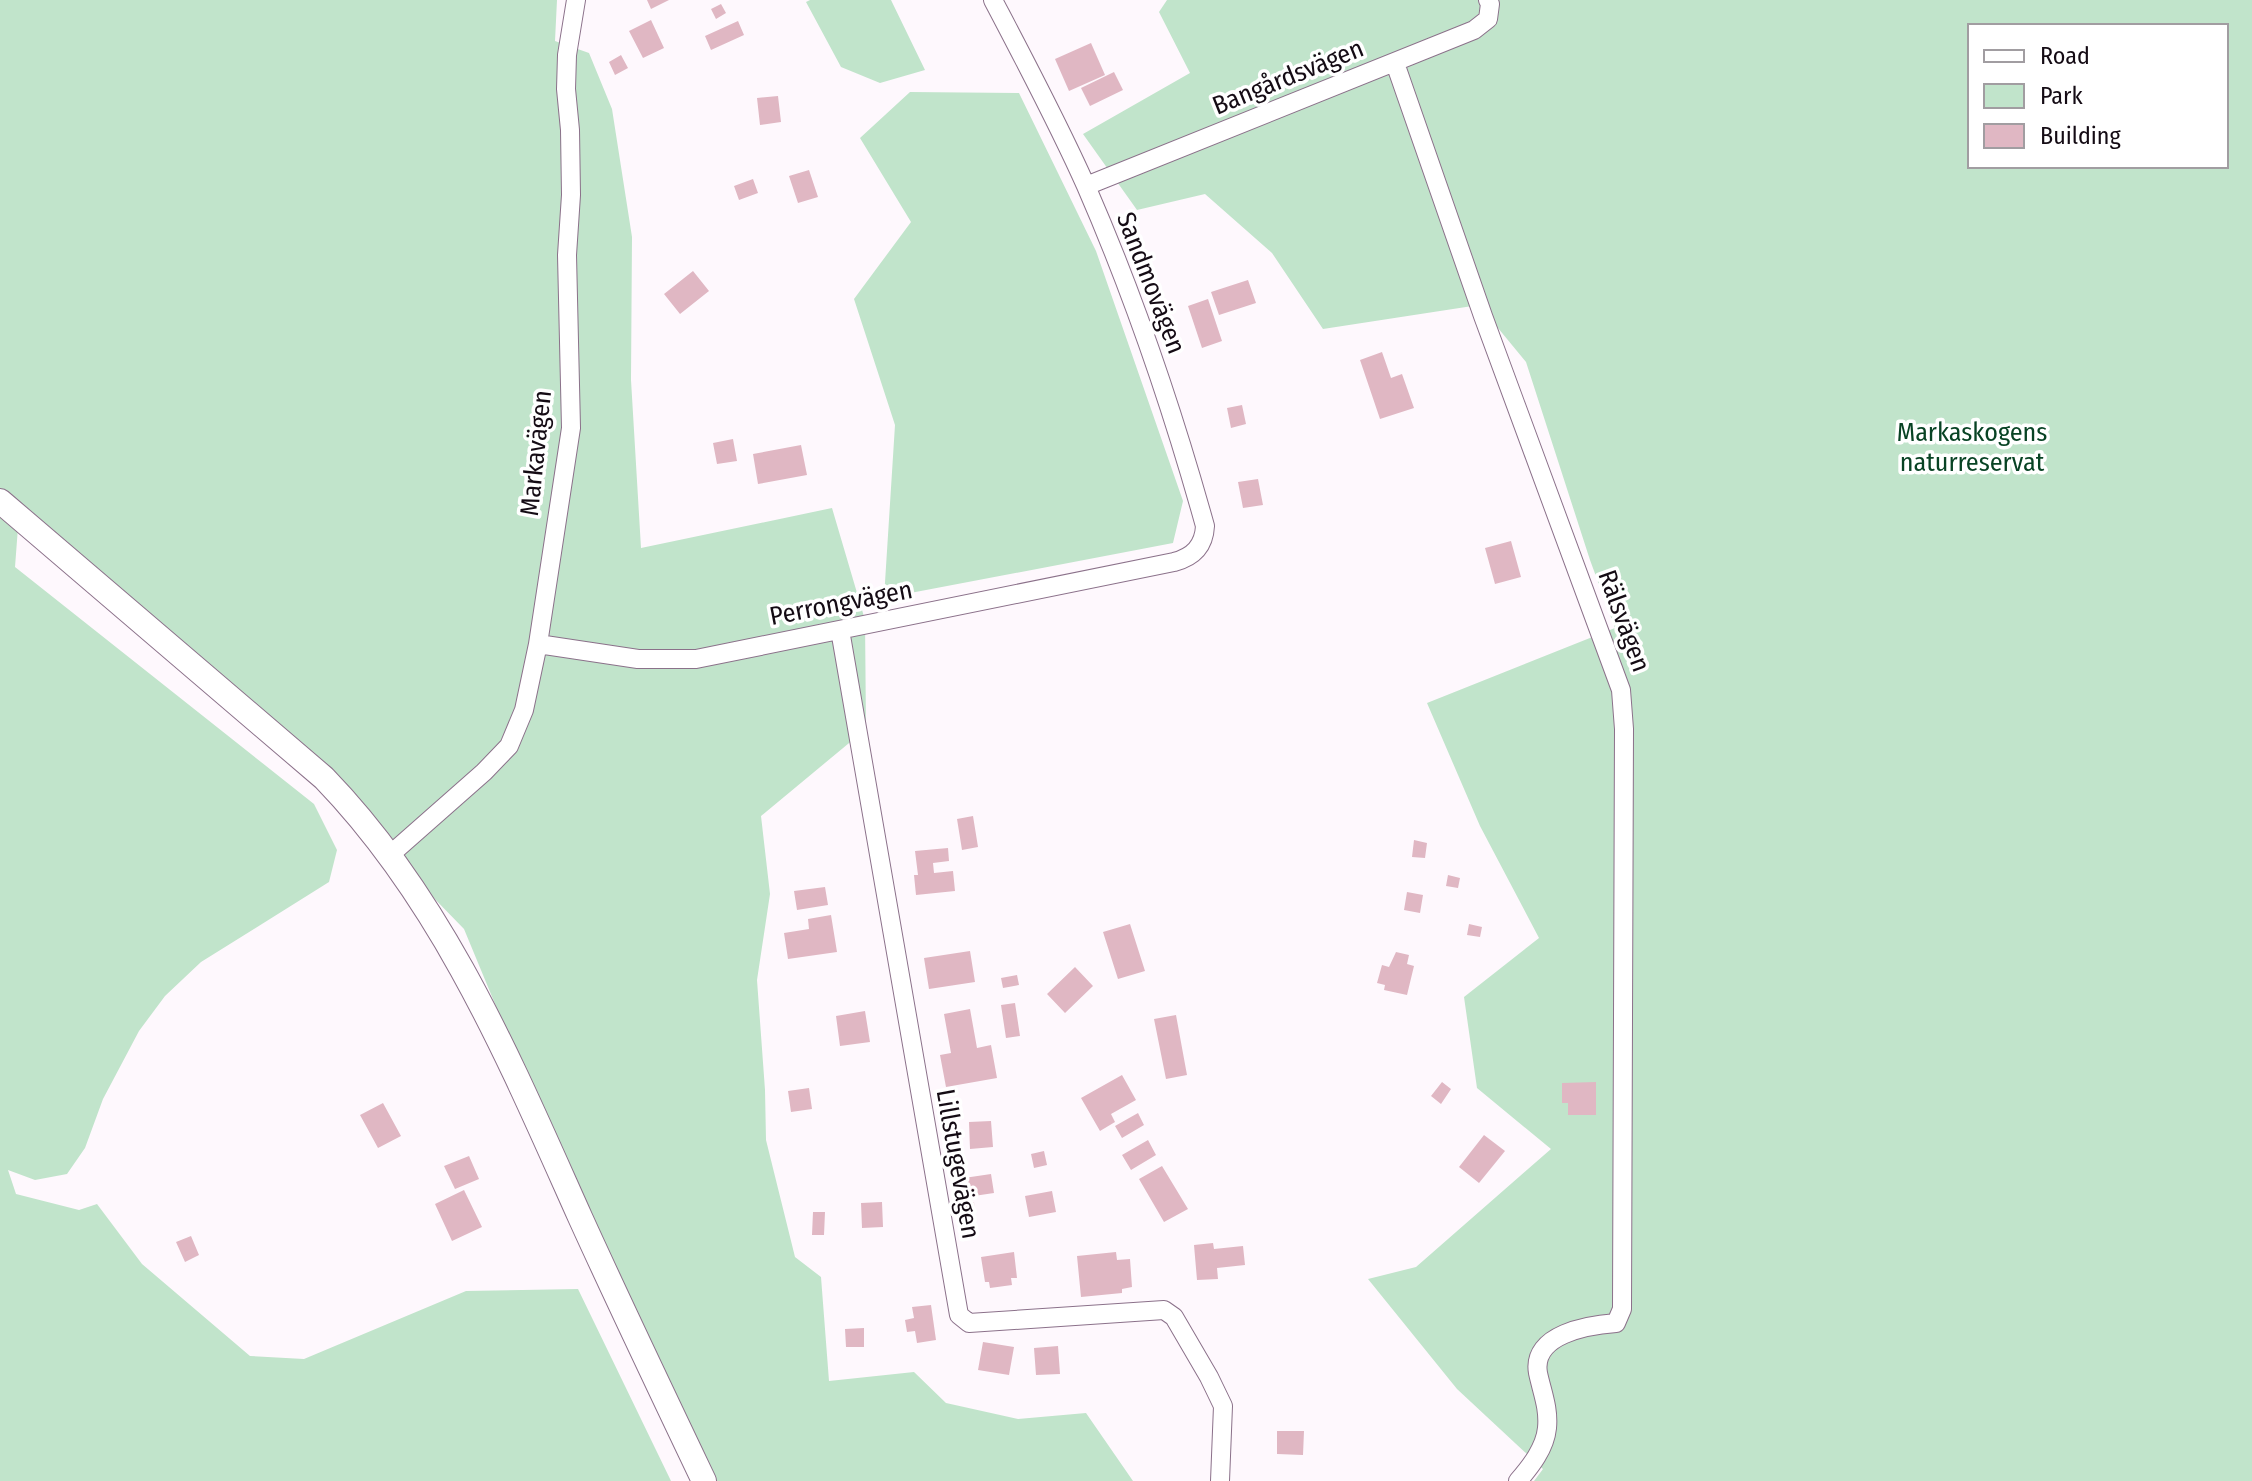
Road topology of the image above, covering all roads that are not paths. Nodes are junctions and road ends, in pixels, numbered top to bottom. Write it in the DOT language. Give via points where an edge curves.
graph roads {
  1 [pos="576,0"];
  2 [pos="993,0"];
  3 [pos="1488,0"];
  4 [pos="1395,63"];
  5 [pos="1086,186"];
  6 [pos="0,501"];
  7 [pos="1152,567"];
  8 [pos="840,630"];
  9 [pos="538,644"];
  10 [pos="391,854"];
  11 [pos="704,1481"];
  12 [pos="1220,1481"];
  13 [pos="1518,1481"];
  1 -- 9 [label="street, Markavägen" via="566,89 571,143 571,428"];
  2 -- 5 [label="street, Sandmovägen"];
  3 -- 4 [label="street, Bangårdsvägen" via="1488,19 1474,30"];
  4 -- 5 [label="street, Bangårdsvägen"];
  4 -- 13 [label="street, Rälsvägen" via="1621,690 1622,1309 1616,1323 1568,1332 1537,1358 1547,1399 1547,1429 1540,1450"];
  5 -- 7 [label="street, Sandmovägen" via="1178,428 1205,526 1204,537 1188,559"];
  6 -- 10 [label="street" via="324,778"];
  7 -- 8 [label="street, Perrongvägen"];
  8 -- 9 [label="street, Perrongvägen" via="669,661"];
  8 -- 12 [label="street, Lillstugevägen" via="959,1315 969,1323 1164,1310 1174,1317 1223,1406"];
  9 -- 10 [label="street, Markavägen" via="524,710 509,746"];
  10 -- 11 [label="street" via="477,995"];
}
